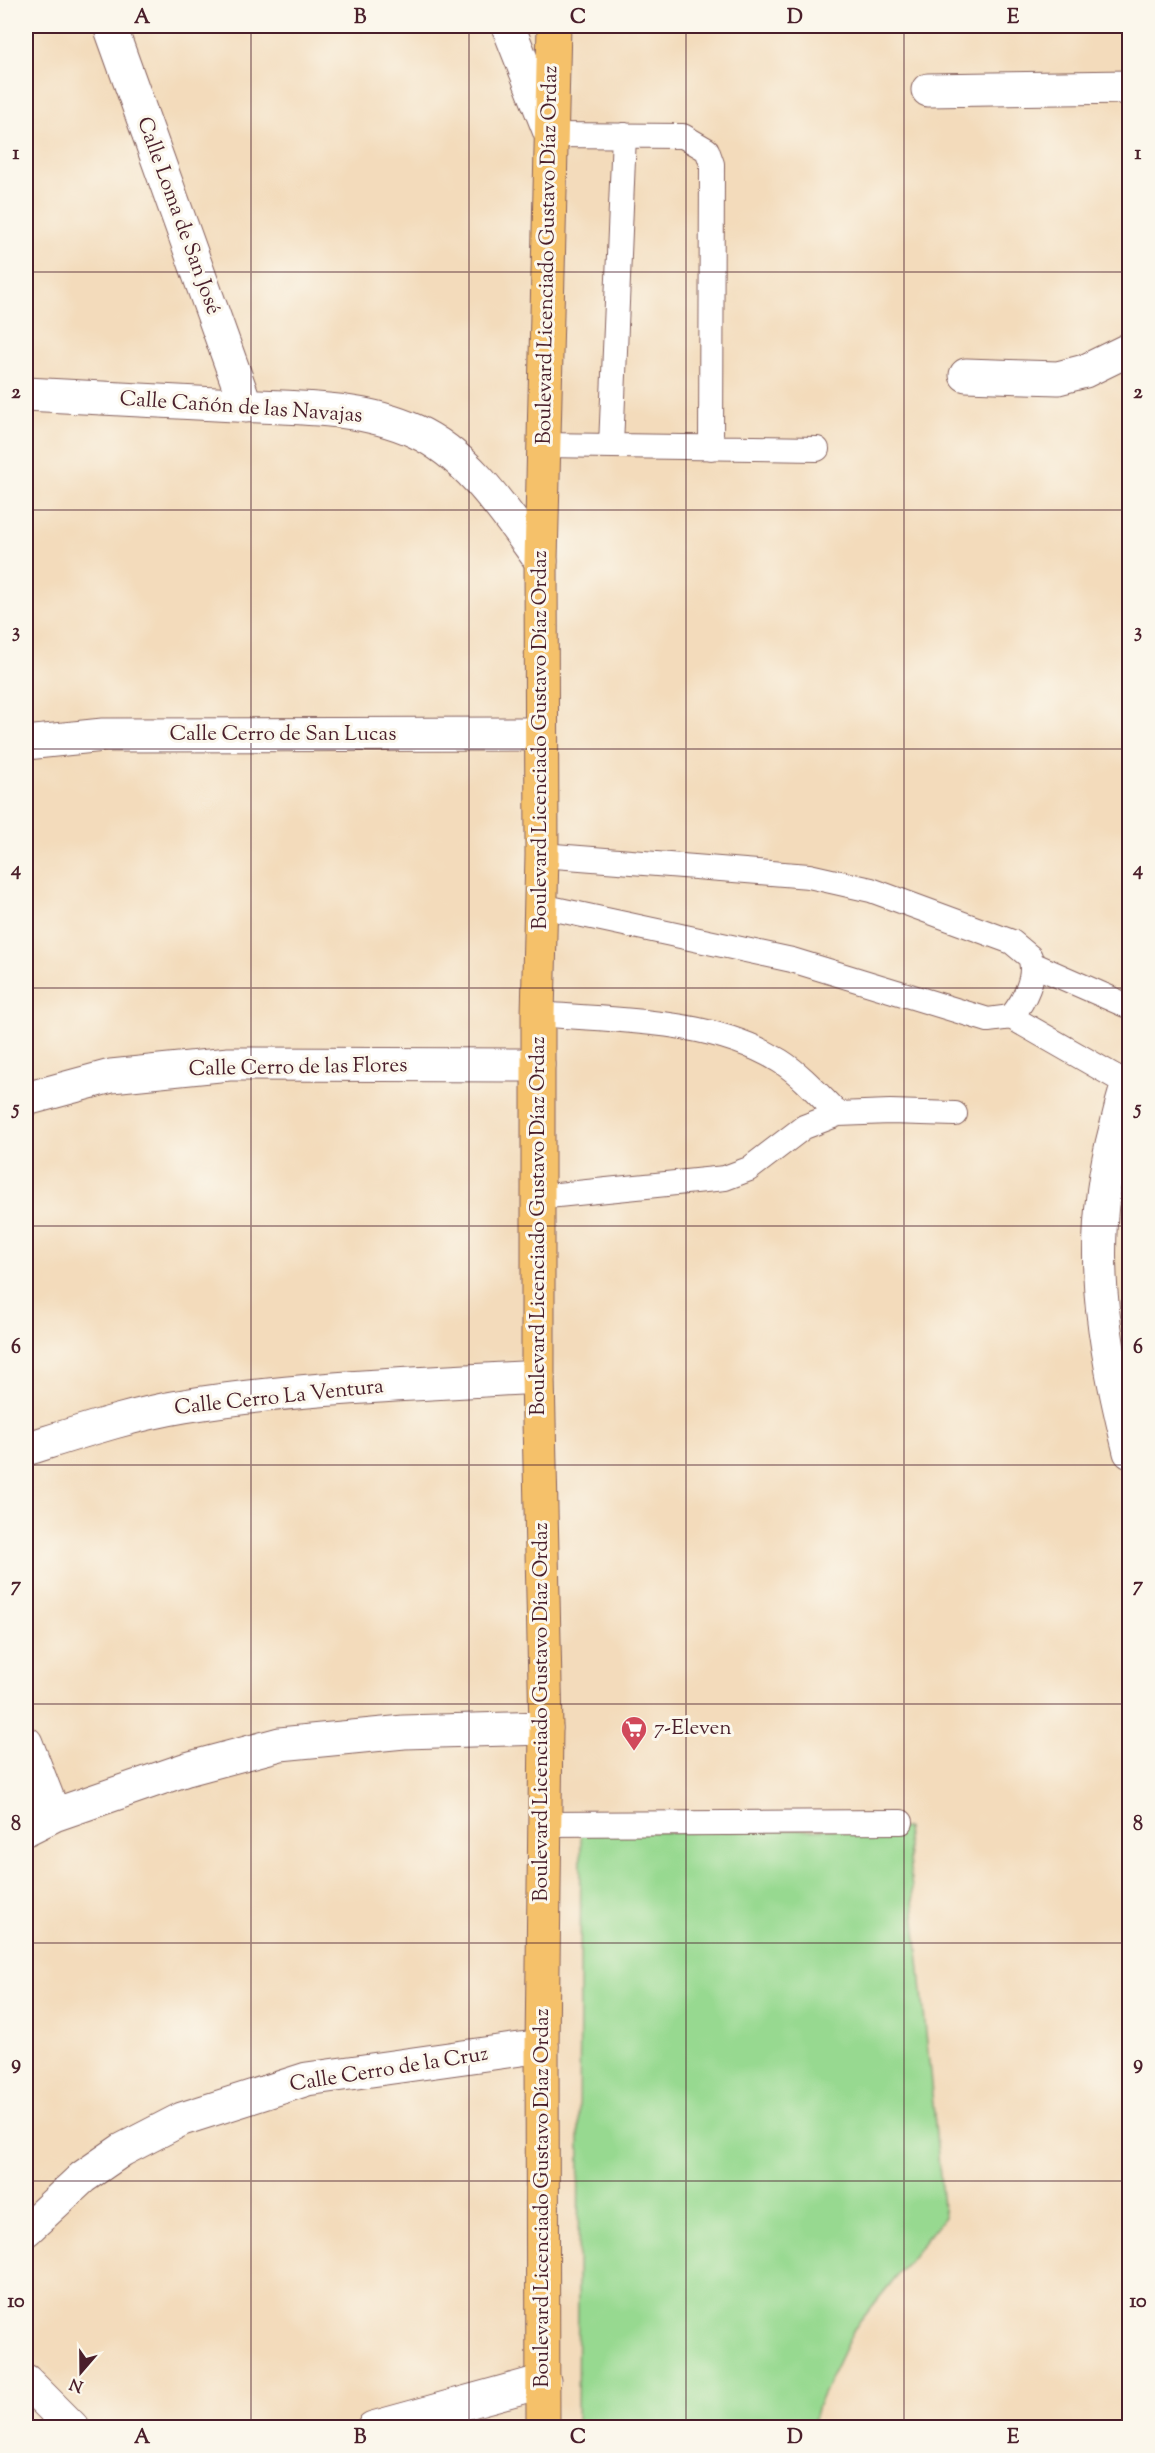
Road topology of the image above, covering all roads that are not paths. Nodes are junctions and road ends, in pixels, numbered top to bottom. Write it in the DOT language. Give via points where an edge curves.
graph roads {
  1 [pos="110,26"];
  2 [pos="508,26"];
  3 [pos="554,26"];
  4 [pos="1130,87"];
  5 [pos="928,90"];
  6 [pos="551,135"];
  7 [pos="624,135"];
  8 [pos="1130,349"];
  9 [pos="966,375"];
  10 [pos="26,394"];
  11 [pos="246,406"];
  12 [pos="543,445"];
  13 [pos="611,446"];
  14 [pos="711,448"];
  15 [pos="817,449"];
  16 [pos="541,561"];
  17 [pos="541,734"];
  18 [pos="26,743"];
  19 [pos="542,855"];
  20 [pos="541,906"];
  21 [pos="1032,964"];
  22 [pos="1130,1007"];
  23 [pos="538,1014"];
  24 [pos="1011,1017"];
  25 [pos="538,1065"];
  26 [pos="1129,1082"];
  27 [pos="26,1099"];
  28 [pos="838,1114"];
  29 [pos="955,1114"];
  30 [pos="538,1197"];
  31 [pos="538,1377"];
  32 [pos="26,1449"];
  33 [pos="1130,1452"];
  34 [pos="546,1728"];
  35 [pos="26,1743"];
  36 [pos="40,1822"];
  37 [pos="901,1822"];
  38 [pos="545,1824"];
  39 [pos="542,2046"];
  40 [pos="26,2230"];
  41 [pos="544,2380"];
  42 [pos="26,2381"];
  43 [pos="73,2427"];
  44 [pos="373,2427"];
  45 [pos="543,2427"];
  1 -- 11 [label="street, Calle Loma de San José"];
  2 -- 6 [label="street"];
  3 -- 6 [label="main road, Boulevard Licenciado Gustavo Díaz Ordaz"];
  4 -- 5 [label="street"];
  6 -- 7 [label="lane"];
  6 -- 12 [label="main road, Boulevard Licenciado Gustavo Díaz Ordaz"];
  7 -- 13 [label="lane"];
  7 -- 14 [label="lane" via="684,136 707,150 712,164"];
  8 -- 9 [label="street" via="1085,371 1058,378"];
  10 -- 11 [label="street, Calle Cañón de las Navajas"];
  11 -- 16 [label="street, Calle Cañón de las Navajas" via="375,417 417,432 451,454 491,493"];
  12 -- 13 [label="lane"];
  12 -- 16 [label="main road, Boulevard Licenciado Gustavo Díaz Ordaz"];
  13 -- 14 [label="lane"];
  14 -- 15 [label="lane"];
  16 -- 17 [label="main road, Boulevard Licenciado Gustavo Díaz Ordaz"];
  17 -- 18 [label="street, Calle Cerro de San Lucas" via="103,735"];
  17 -- 19 [label="main road, Boulevard Licenciado Gustavo Díaz Ordaz"];
  19 -- 20 [label="main road, Boulevard Licenciado Gustavo Díaz Ordaz"];
  19 -- 21 [label="lane" via="809,876 853,885 1012,942"];
  20 -- 23 [label="main road, Boulevard Licenciado Gustavo Díaz Ordaz"];
  20 -- 24 [label="lane" via="792,960 974,1017"];
  21 -- 22 [label="lane"];
  21 -- 24 [label="lane" via="1029,984"];
  23 -- 25 [label="main road, Boulevard Licenciado Gustavo Díaz Ordaz"];
  23 -- 28 [label="lane" via="681,1027 732,1040 779,1061"];
  24 -- 26 [label="lane"];
  25 -- 27 [label="street, Calle Cerro de las Flores" via="229,1064 111,1076"];
  25 -- 30 [label="main road, Boulevard Licenciado Gustavo Díaz Ordaz"];
  26 -- 33 [label="street" via="1104,1173 1098,1231 1111,1372"];
  28 -- 29 [label="lane"];
  28 -- 30 [label="lane" via="804,1127 749,1169 725,1178"];
  30 -- 31 [label="main road, Boulevard Licenciado Gustavo Díaz Ordaz"];
  31 -- 32 [label="street, Calle Cerro La Ventura" via="311,1391 182,1406"];
  31 -- 34 [label="main road, Boulevard Licenciado Gustavo Díaz Ordaz"];
  34 -- 36 [label="street" via="405,1732 280,1744 187,1768"];
  34 -- 38 [label="main road, Boulevard Licenciado Gustavo Díaz Ordaz"];
  35 -- 36 [label="street"];
  37 -- 38 [label="lane"];
  38 -- 39 [label="main road, Boulevard Licenciado Gustavo Díaz Ordaz"];
  39 -- 40 [label="street, Calle Cerro de la Cruz" via="307,2079 182,2119 122,2150 83,2177"];
  39 -- 41 [label="main road, Boulevard Licenciado Gustavo Díaz Ordaz"];
  41 -- 44 [label="street"];
  41 -- 45 [label="main road, Boulevard Licenciado Gustavo Díaz Ordaz"];
  42 -- 43 [label="street"];
}
